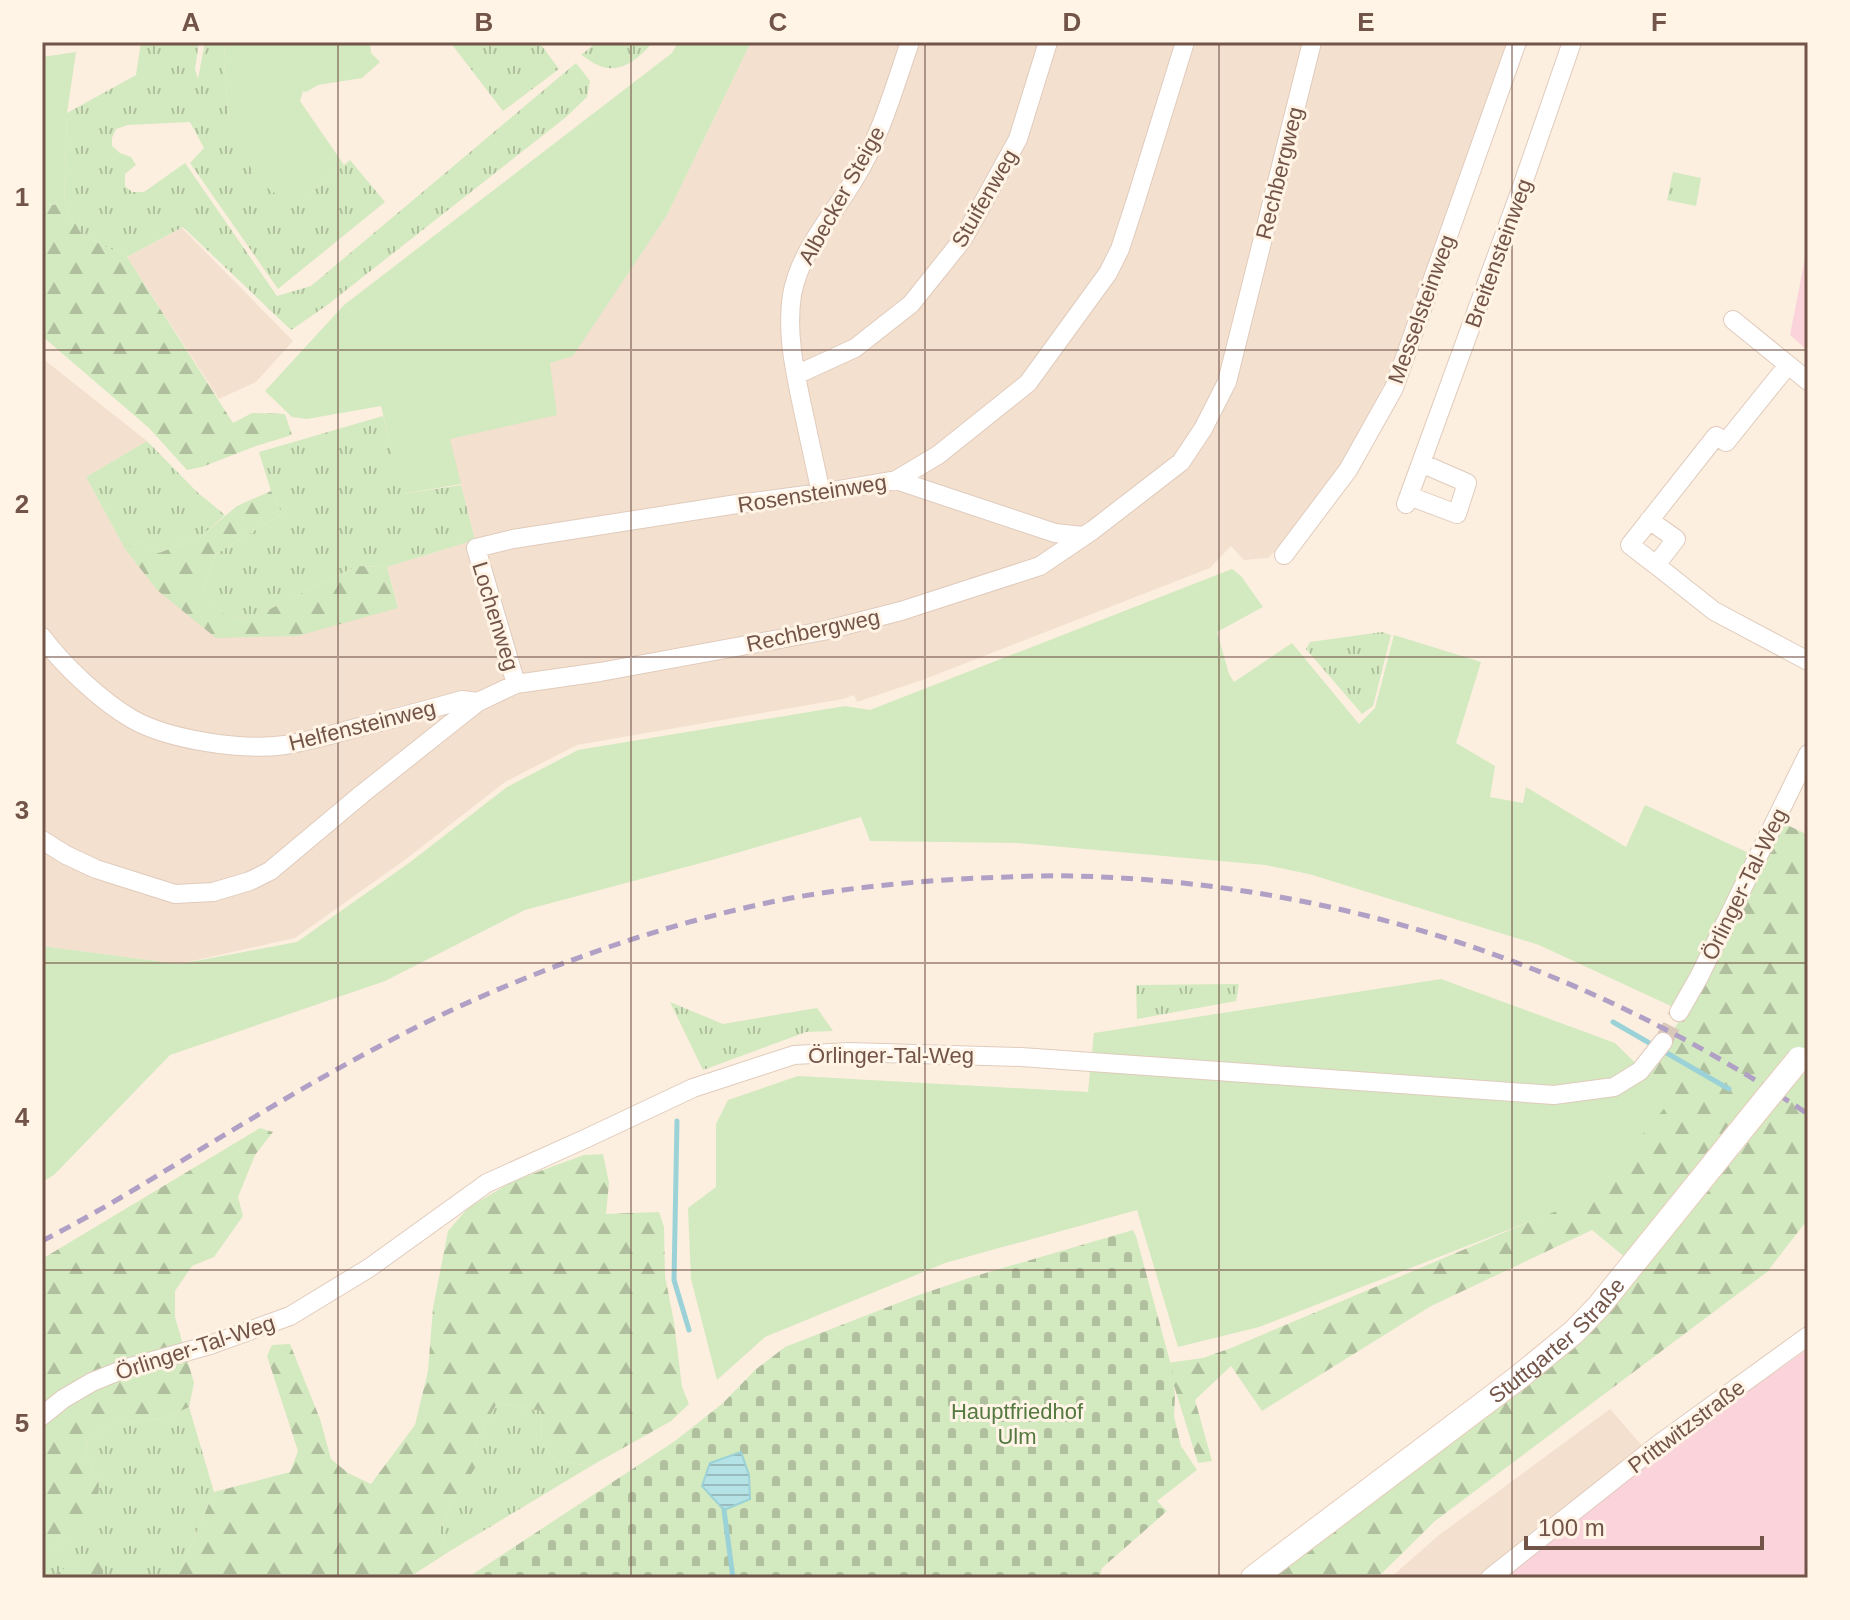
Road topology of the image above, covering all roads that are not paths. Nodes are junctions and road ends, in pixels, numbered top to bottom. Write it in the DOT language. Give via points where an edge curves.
graph roads {
  1 [pos="910,42"];
  2 [pos="1048,42"];
  3 [pos="1185,42"];
  4 [pos="1312,42"];
  5 [pos="1517,42"];
  6 [pos="1572,42"];
  7 [pos="1733,320"];
  8 [pos="1788,365"];
  9 [pos="796,375"];
  10 [pos="1808,381"];
  11 [pos="1421,463"];
  12 [pos="896,480"];
  13 [pos="821,493"];
  14 [pos="1649,520"];
  15 [pos="1083,536"];
  16 [pos="476,548"];
  17 [pos="1284,555"];
  18 [pos="1656,565"];
  19 [pos="42,637"];
  20 [pos="1808,661"];
  21 [pos="516,684"];
  22 [pos="478,702"];
  23 [pos="1808,754"];
  24 [pos="42,840"];
  25 [pos="1679,1012"];
  26 [pos="1659,1047"];
  27 [pos="1804,1054"];
  28 [pos="1808,1336"];
  29 [pos="42,1416"];
  30 [pos="1253,1578"];
  31 [pos="1490,1578"];
  1 -- 9 [label="street, Albecker Steige" via="881,126 799,271 790,333"];
  2 -- 9 [label="street, Stuifenweg" via="1018,139 963,239 911,304 855,348"];
  3 -- 12 [label="street, Rosensteinweg" via="1124,237 1099,287 1028,383 938,455"];
  4 -- 15 [label="street, Rechbergweg" via="1223,392 1181,462"];
  5 -- 17 [label="street, Messelsteinweg" via="1394,388 1348,470"];
  6 -- 11 [label="street, Breitensteinweg"];
  7 -- 8 [label="street"];
  8 -- 10 [label="street"];
  8 -- 14 [label="street" via="1726,442 1716,436"];
  9 -- 13 [label="street, Albecker Steige"];
  11 -- 11 [label="street, Breitensteinweg" via="1407,500 1457,514 1467,483"];
  12 -- 13 [label="street, Rosensteinweg"];
  12 -- 15 [label="street" via="1055,533"];
  13 -- 16 [label="street, Rosensteinweg"];
  14 -- 18 [label="street" via="1630,545"];
  14 -- 18 [label="street" via="1676,539"];
  15 -- 21 [label="street, Rechbergweg" via="1040,566 895,613 823,631"];
  16 -- 21 [label="street, Lochenweg"];
  18 -- 20 [label="street" via="1714,611"];
  19 -- 22 [label="street, Helfensteinweg" via="106,702 134,720 196,740 286,745 462,700"];
  21 -- 22 [label="street, Rechbergweg"];
  22 -- 24 [label="street, Rechbergweg" via="270,871 240,885 175,894 96,869"];
  23 -- 25 [label="street, Örlinger-Tal-Weg"];
  26 -- 29 [label="street, Örlinger-Tal-Weg" via="1640,1071 1614,1087 1554,1095 1037,1058 794,1055 693,1088 487,1183 369,1268 290,1316 124,1369 92,1382"];
  27 -- 30 [label="main road, Stuttgarter Straße, bridge" via="1574,1332"];
  28 -- 31 [label="street, Prittwitzstraße" via="1659,1444"];
}
